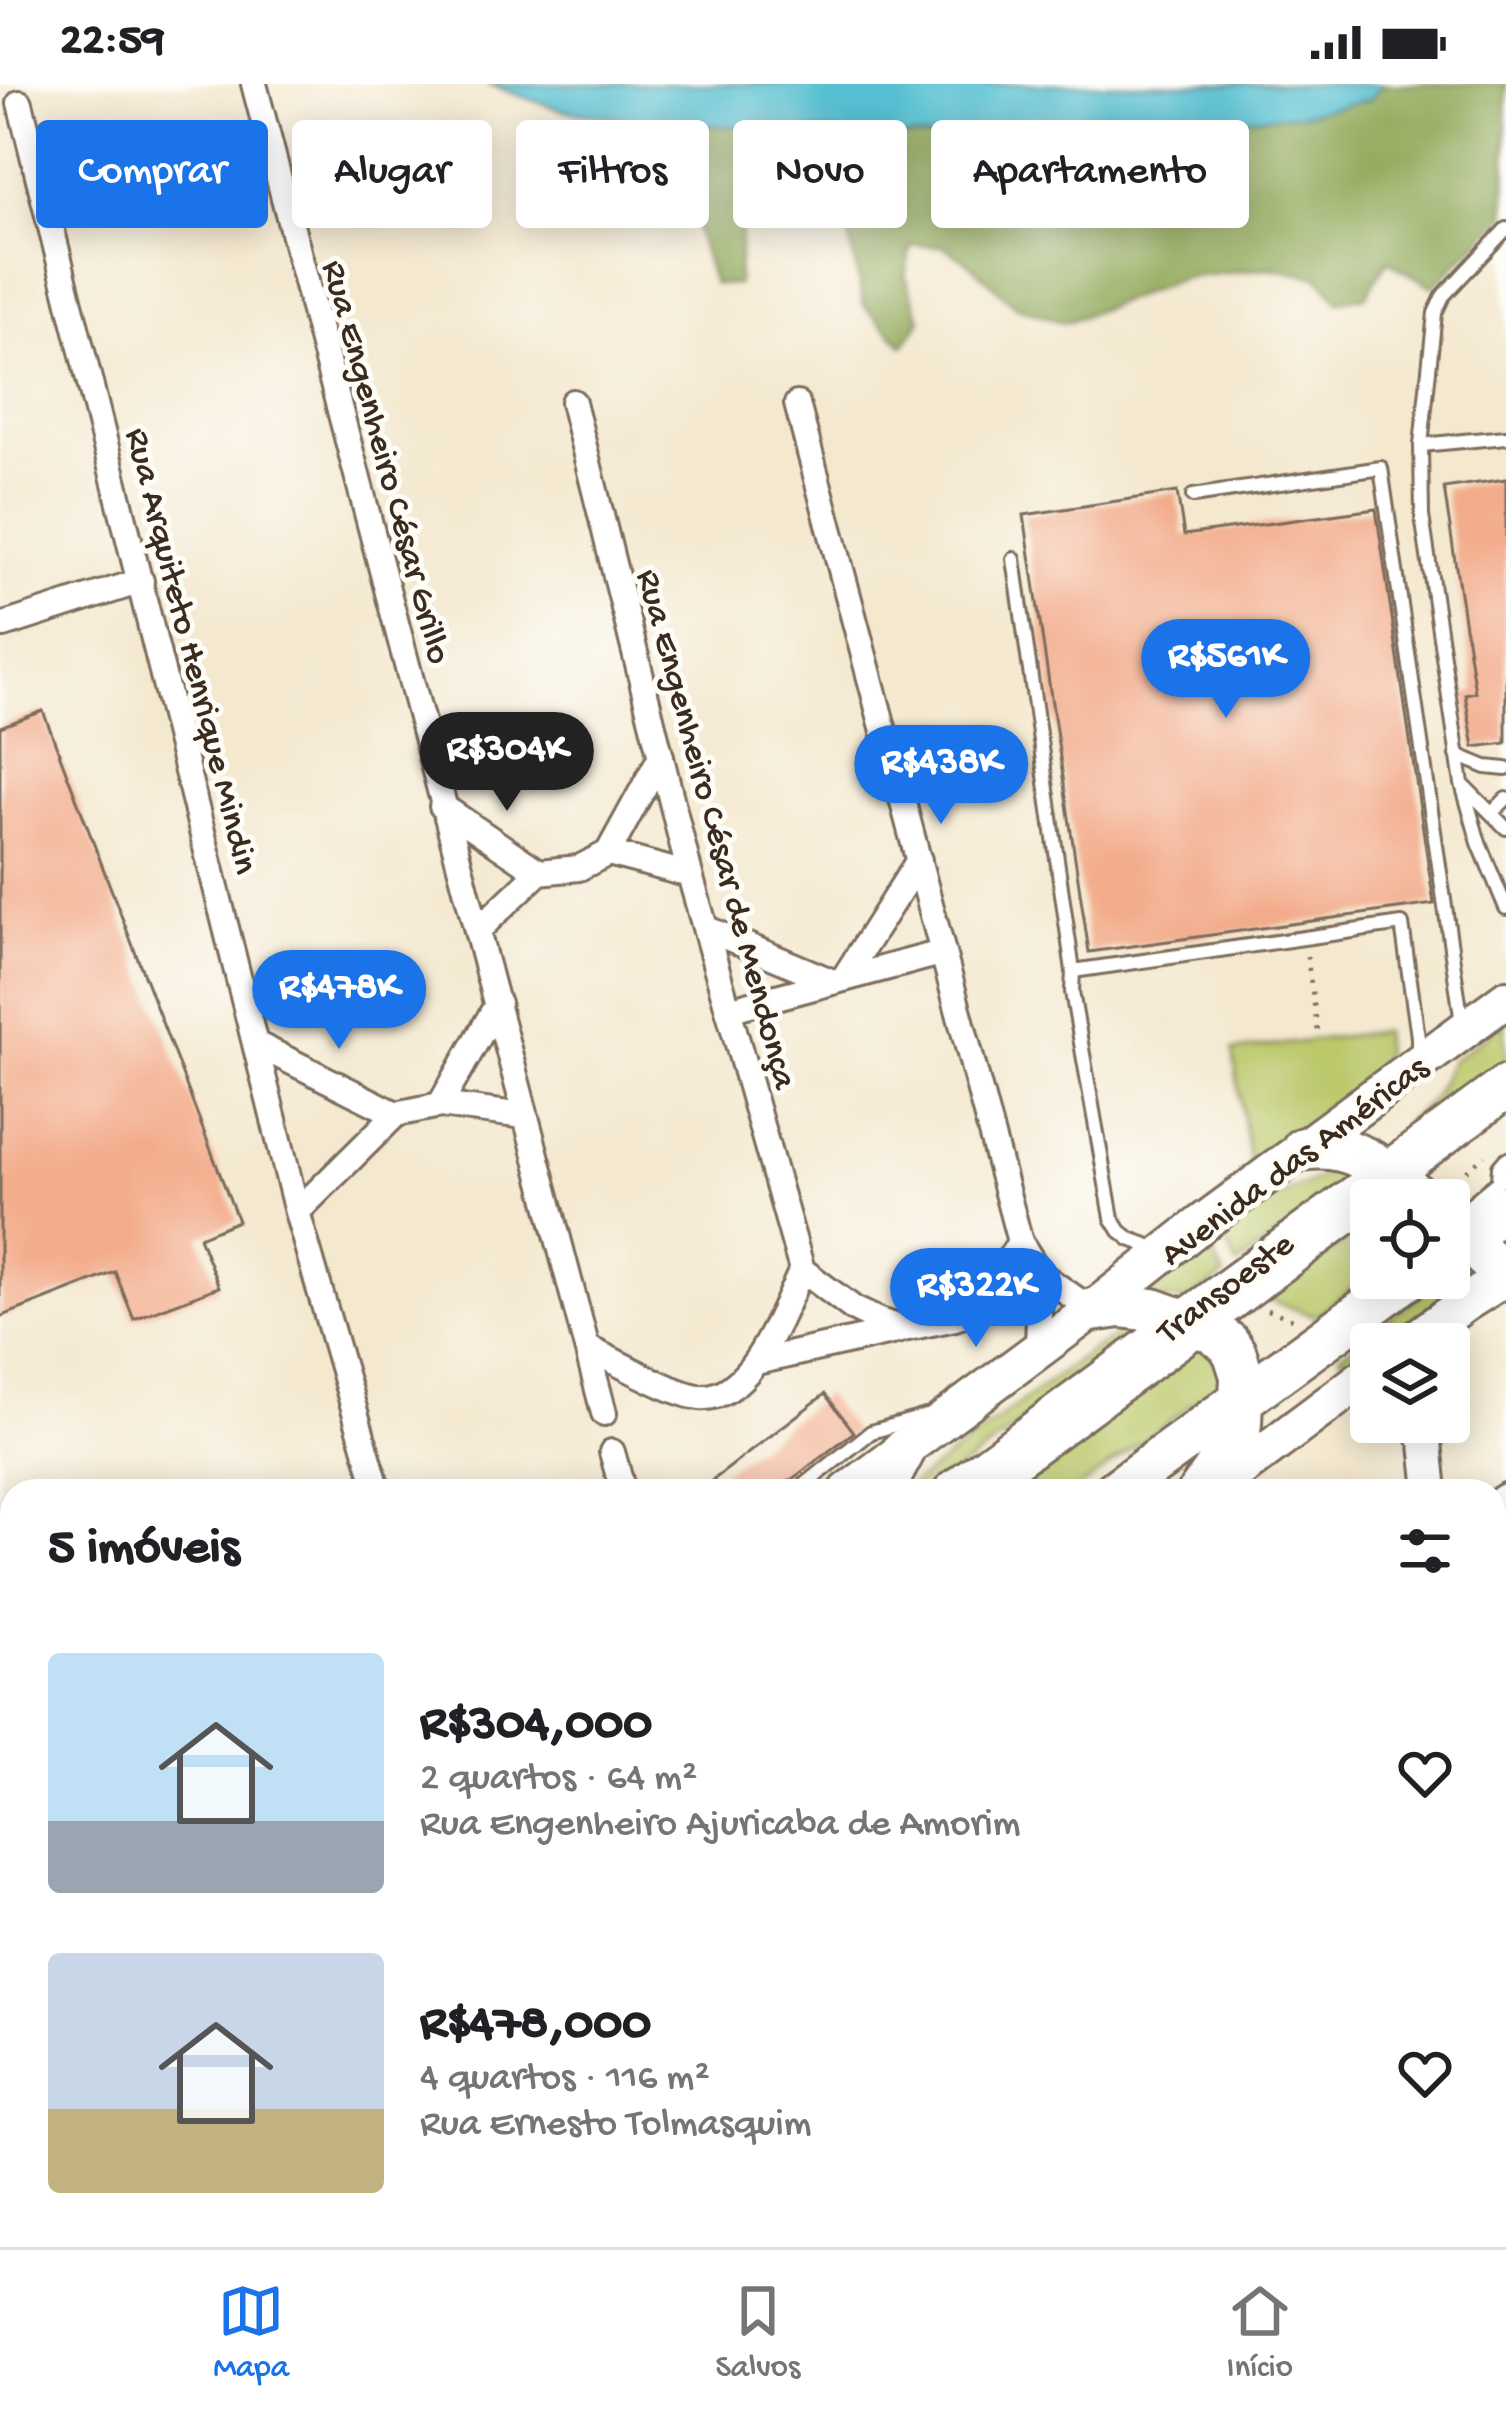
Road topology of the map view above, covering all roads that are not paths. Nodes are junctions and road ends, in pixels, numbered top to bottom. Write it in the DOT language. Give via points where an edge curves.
graph roads {
  1 [pos="254,84"];
  2 [pos="20,104"];
  3 [pos="1506,229"];
  4 [pos="573,402"];
  5 [pos="797,404"];
  6 [pos="1506,437"];
  7 [pos="1421,445"];
  8 [pos="1193,496"];
  9 [pos="1014,559"];
  10 [pos="141,581"];
  11 [pos="4,625"];
  12 [pos="1457,755"];
  13 [pos="661,756"];
  14 [pos="1506,769"];
  15 [pos="1462,784"];
  16 [pos="1506,799"];
  17 [pos="442,806"];
  18 [pos="1492,813"];
  19 [pos="1506,828"];
  20 [pos="608,853"];
  21 [pos="919,860"];
  22 [pos="539,872"];
  23 [pos="690,875"];
  24 [pos="1506,908"];
  25 [pos="705,928"];
  26 [pos="478,930"];
  27 [pos="941,953"];
  28 [pos="1072,971"];
  29 [pos="839,980"];
  30 [pos="1506,999"];
  31 [pos="497,1003"];
  32 [pos="728,1010"];
  33 [pos="1463,1030"];
  34 [pos="256,1044"];
  35 [pos="1417,1064"];
  36 [pos="1506,1087"];
  37 [pos="440,1105"];
  38 [pos="396,1114"];
  39 [pos="524,1116"];
  40 [pos="1304,1149"];
  41 [pos="1506,1160"];
  42 [pos="1388,1179"];
  43 [pos="1442,1179"];
  44 [pos="1503,1188"];
  45 [pos="1470,1195"];
  46 [pos="297,1212"];
  47 [pos="1020,1243"];
  48 [pos="1350,1245"];
  49 [pos="1470,1246"];
  50 [pos="1167,1251"];
  51 [pos="802,1270"];
  52 [pos="1040,1274"];
  53 [pos="1506,1277"];
  54 [pos="1374,1299"];
  55 [pos="1092,1310"];
  56 [pos="1439,1323"];
  57 [pos="1200,1326"];
  58 [pos="903,1329"];
  59 [pos="587,1348"];
  60 [pos="1038,1349"];
  61 [pos="756,1363"];
  62 [pos="1241,1382"];
  63 [pos="1350,1392"];
  64 [pos="962,1406"];
  65 [pos="604,1413"];
  66 [pos="1426,1443"];
  67 [pos="904,1450"];
  68 [pos="612,1452"];
  69 [pos="375,1479"];
  70 [pos="620,1479"];
  71 [pos="812,1479"];
  72 [pos="864,1479"];
  73 [pos="888,1479"];
  74 [pos="974,1479"];
  75 [pos="1009,1479"];
  76 [pos="1130,1479"];
  77 [pos="1209,1479"];
  78 [pos="1229,1479"];
  79 [pos="1430,1479"];
  1 -- 17 [label="street, Rua Engenheiro César Grillo"];
  2 -- 10 [label="street, Rua Arquiteto Henrique Mindin"];
  3 -- 7 [label="lane" via="1435,313"];
  4 -- 13 [label="street, Rua Engenheiro César de Mendonça"];
  5 -- 21 [label="street"];
  6 -- 7 [label="lane"];
  7 -- 12 [label="lane" via="1422,516"];
  8 -- 33 [label="lane" via="1381,468"];
  9 -- 28 [label="lane"];
  10 -- 11 [label="street"];
  10 -- 34 [label="street, Rua Arquiteto Henrique Mindin"];
  12 -- 14 [label="lane"];
  12 -- 15 [label="lane"];
  13 -- 20 [label="street"];
  13 -- 23 [label="street, Rua Engenheiro César de Mendonça"];
  15 -- 18 [label="lane"];
  15 -- 24 [label="lane"];
  16 -- 18 [label="lane"];
  17 -- 22 [label="street"];
  17 -- 26 [label="street, Rua Engenheiro César Grillo"];
  18 -- 19 [label="lane"];
  20 -- 22 [label="street" via="579,868"];
  20 -- 23 [label="street"];
  21 -- 27 [label="street"];
  21 -- 29 [label="street"];
  22 -- 26 [label="street"];
  23 -- 25 [label="street, Rua Engenheiro César de Mendonça"];
  25 -- 29 [label="street"];
  25 -- 32 [label="street, Rua Engenheiro César de Mendonça"];
  26 -- 31 [label="street, Rua Engenheiro César Grillo"];
  27 -- 29 [label="street"];
  27 -- 47 [label="street"];
  28 -- 35 [label="lane" via="1402,924"];
  28 -- 50 [label="lane" via="1112,1218 1130,1239"];
  29 -- 32 [label="street"];
  30 -- 33 [label="main road, Avenida das Américas"];
  31 -- 37 [label="street"];
  31 -- 39 [label="street, Rua Engenheiro César Grillo"];
  32 -- 51 [label="street, Rua Engenheiro César de Mendonça"];
  33 -- 35 [label="main road, Avenida das Américas"];
  34 -- 38 [label="street"];
  34 -- 46 [label="street, Rua Arquiteto Henrique Mindin"];
  35 -- 40 [label="main road, Avenida das Américas"];
  36 -- 43 [label="highway, Avenida das Américas"];
  37 -- 38 [label="street"];
  37 -- 39 [label="street"];
  38 -- 46 [label="street"];
  39 -- 59 [label="street, Rua Engenheiro César Grillo"];
  40 -- 42 [label="highway" via="1341,1147"];
  40 -- 50 [label="main road, Avenida das Américas"];
  41 -- 44 [label="lane" via="1499,1167"];
  44 -- 45 [label="highway, Avenida das Américas"];
  46 -- 69 [label="street, Rua Arquiteto Henrique Mindin"];
  47 -- 52 [label="street"];
  47 -- 58 [label="street" via="968,1313"];
  48 -- 57 [label="highway, Avenida das Américas"];
  49 -- 53 [label="highway"];
  50 -- 55 [label="main road, Avenida das Américas"];
  51 -- 58 [label="street" via="854,1309"];
  51 -- 61 [label="street"];
  52 -- 55 [label="street"];
  52 -- 60 [label="street"];
  53 -- 56 [label="main road"];
  54 -- 62 [label="highway"];
  55 -- 57 [label="highway" via="1154,1310"];
  55 -- 60 [label="main road, Avenida das Américas"];
  57 -- 62 [label="highway" via="1228,1343"];
  57 -- 74 [label="highway, Avenida das Américas"];
  57 -- 75 [label="lane, Transoeste"];
  58 -- 61 [label="street"];
  59 -- 61 [label="street" via="704,1398 725,1393"];
  59 -- 65 [label="street, Rua Engenheiro César Grillo"];
  60 -- 64 [label="main road, Avenida das Américas"];
  62 -- 76 [label="highway"];
  62 -- 77 [label="highway" via="1236,1441"];
  63 -- 78 [label="main road"];
  64 -- 67 [label="main road, Avenida das Américas"];
  64 -- 71 [label="lane" via="871,1432"];
  66 -- 79 [label="street"];
  67 -- 72 [label="main road, Avenida das Américas"];
  67 -- 73 [label="highway"];
  68 -- 70 [label="street"];
}
